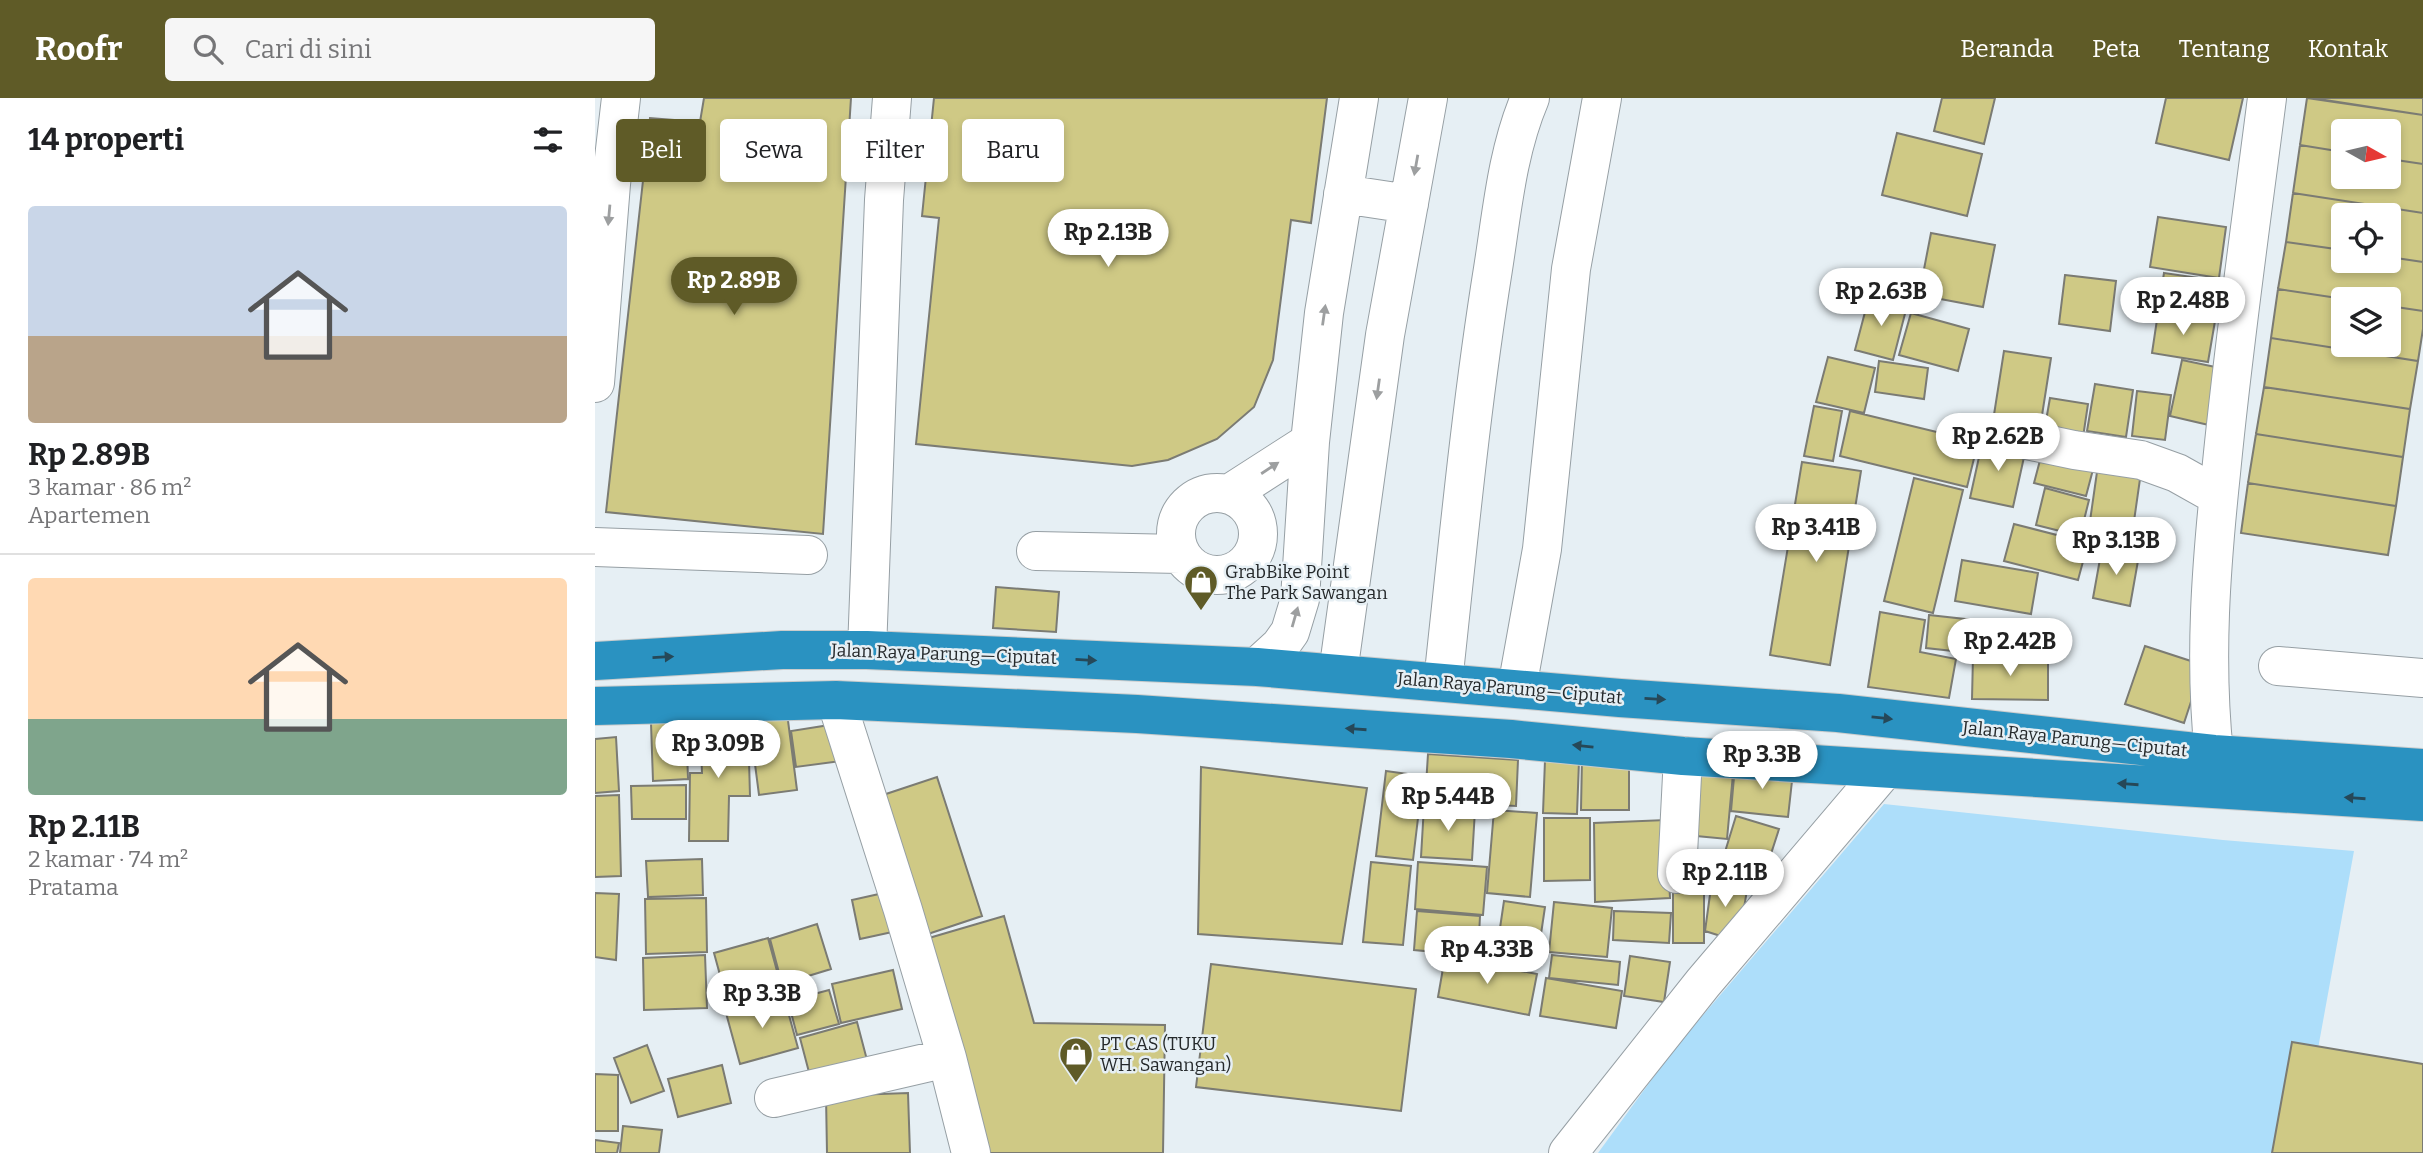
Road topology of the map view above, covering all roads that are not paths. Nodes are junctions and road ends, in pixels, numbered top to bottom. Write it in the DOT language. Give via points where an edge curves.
graph roads {
  1 [pos="621,98"];
  2 [pos="892,98"];
  3 [pos="1359,98"];
  4 [pos="1429,98"];
  5 [pos="1530,98"];
  6 [pos="1602,98"];
  7 [pos="2267,98"];
  8 [pos="1343,194"];
  9 [pos="1409,204"];
  10 [pos="595,383"];
  11 [pos="1998,435"];
  12 [pos="1310,442"];
  13 [pos="1230,494"];
  14 [pos="2218,496"];
  15 [pos="1361,508"];
  16 [pos="1305,515"];
  17 [pos="1258,528"];
  18 [pos="595,547"];
  19 [pos="1036,551"];
  20 [pos="1180,554"];
  21 [pos="808,555"];
  22 [pos="867,650"];
  23 [pos="595,661"];
  24 [pos="2278,666"];
  25 [pos="1257,667"];
  26 [pos="1338,673"];
  27 [pos="2423,678"];
  28 [pos="1443,682"];
  29 [pos="1517,688"];
  30 [pos="836,700"];
  31 [pos="595,706"];
  32 [pos="1511,739"];
  33 [pos="2214,754"];
  34 [pos="1683,756"];
  35 [pos="2423,768"];
  36 [pos="1885,769"];
  37 [pos="2423,802"];
  38 [pos="1677,874"];
  39 [pos="947,1058"];
  40 [pos="774,1098"];
  41 [pos="971,1153"];
  42 [pos="1568,1153"];
  1 -- 10 [label="street, one-way"];
  2 -- 22 [label="street"];
  3 -- 8 [label="street"];
  4 -- 9 [label="street, one-way"];
  5 -- 28 [label="street" via="1506,186 1488,299"];
  6 -- 29 [label="street" via="1571,269 1542,549"];
  7 -- 14 [label="street"];
  8 -- 9 [label="street"];
  12 -- 8 [label="street, one-way"];
  9 -- 15 [label="street, one-way"];
  11 -- 14 [label="street" via="2141,460"];
  13 -- 12 [label="street, one-way"];
  12 -- 16 [label="street"];
  13 -- 17 [label="street" via="1244,501"];
  13 -- 20 [label="street" via="1216,492 1190,502 1176,527"];
  14 -- 33 [label="street" via="2208,642"];
  15 -- 16 [label="street"];
  15 -- 26 [label="street"];
  16 -- 17 [label="street"];
  25 -- 16 [label="street, one-way" via="1280,646 1296,618"];
  17 -- 20 [label="street" via="1252,556 1230,574 1202,573"];
  18 -- 21 [label="street"];
  19 -- 20 [label="street"];
  23 -- 22 [label="highway, Jalan Raya Parung—Ciputat, one-way"];
  22 -- 25 [label="highway, Jalan Raya Parung—Ciputat, one-way"];
  24 -- 27 [label="street"];
  25 -- 26 [label="highway, Jalan Raya Parung—Ciputat"];
  26 -- 28 [label="highway, Jalan Raya Parung—Ciputat"];
  28 -- 29 [label="highway, Jalan Raya Parung—Ciputat"];
  29 -- 32 [label="highway"];
  29 -- 33 [label="highway, Jalan Raya Parung—Ciputat, one-way" via="1838,713"];
  30 -- 31 [label="highway, Jalan Raya Parung—Ciputat"];
  32 -- 30 [label="highway, Jalan Raya Parung—Ciputat, one-way"];
  30 -- 39 [label="street"];
  34 -- 32 [label="highway, Jalan Raya Parung—Ciputat, one-way"];
  33 -- 35 [label="highway, Jalan Raya Parung—Ciputat"];
  34 -- 36 [label="highway, Jalan Raya Parung—Ciputat"];
  34 -- 38 [label="street"];
  37 -- 36 [label="highway, Jalan Raya Parung—Ciputat, one-way"];
  36 -- 42 [label="street"];
  39 -- 40 [label="street"];
  39 -- 41 [label="street"];
}
